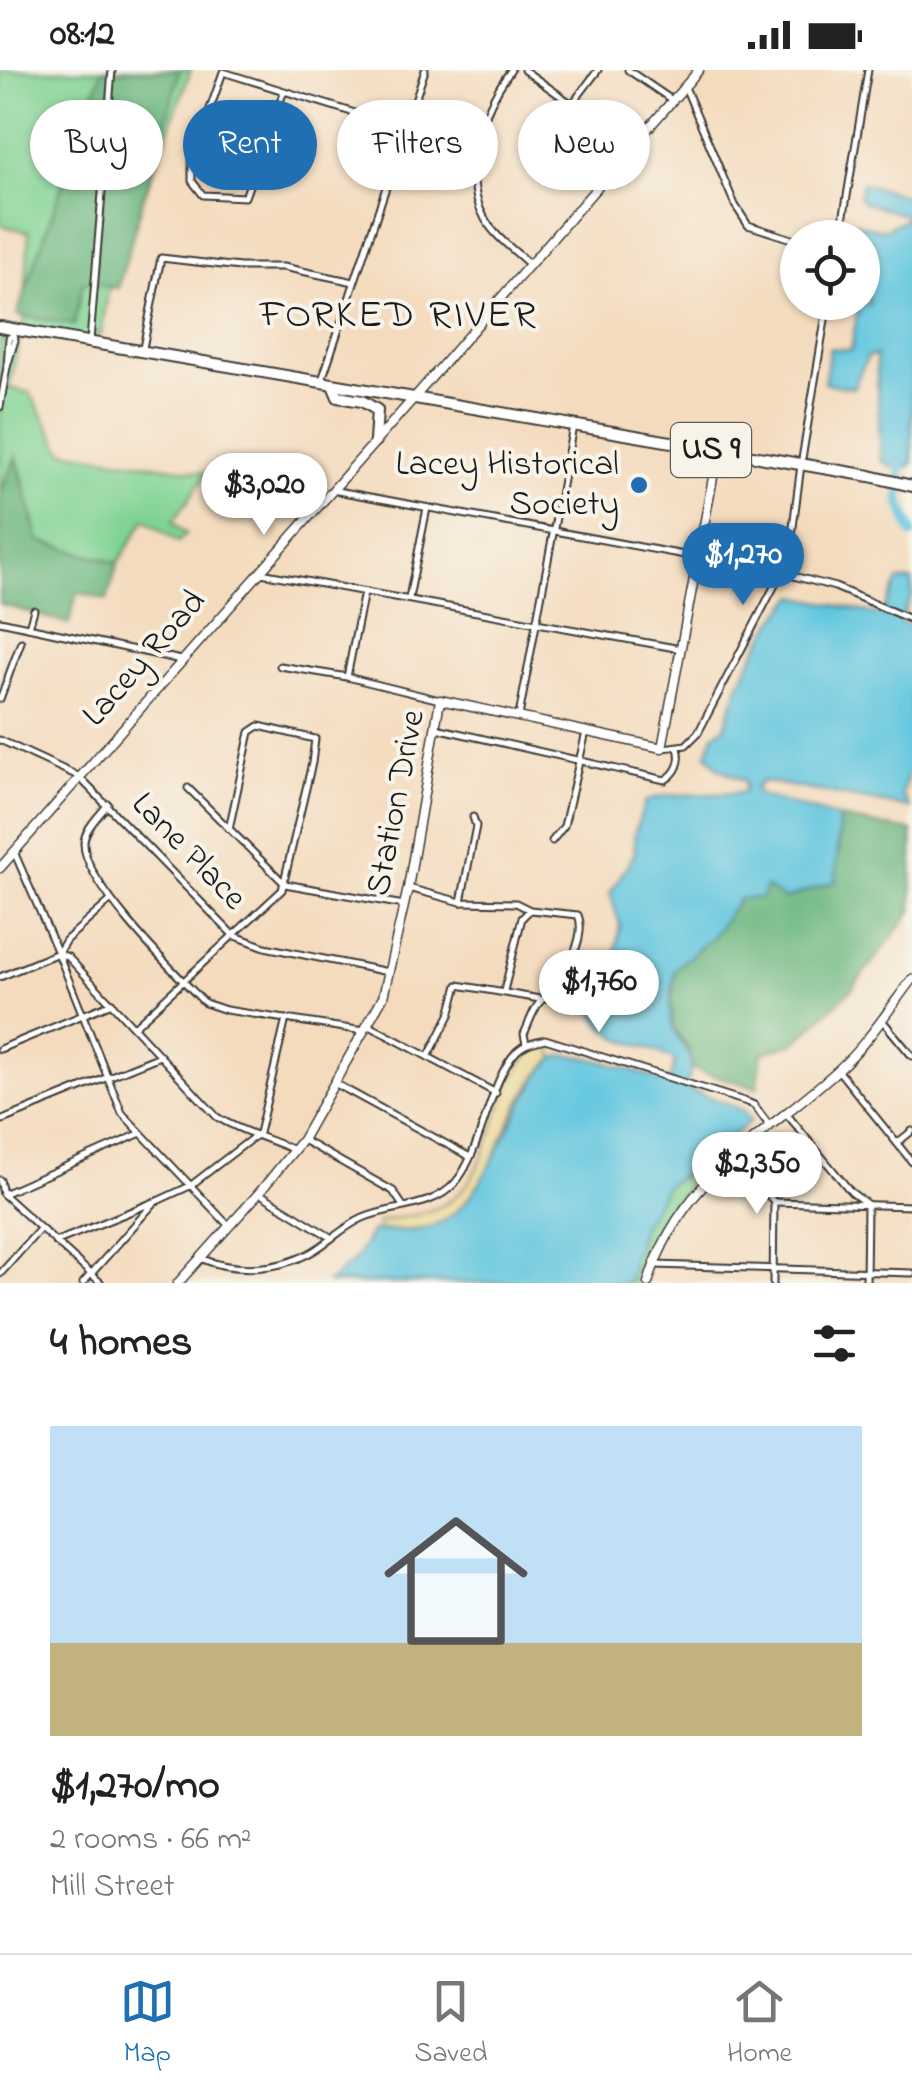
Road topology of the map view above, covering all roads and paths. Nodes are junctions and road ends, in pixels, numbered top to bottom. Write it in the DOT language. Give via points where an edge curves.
graph roads {
  1 [pos="112,70"];
  2 [pos="425,70"];
  3 [pos="511,70"];
  4 [pos="524,70"];
  5 [pos="598,70"];
  6 [pos="628,70"];
  7 [pos="699,70"];
  8 [pos="868,70"];
  9 [pos="224,71"];
  10 [pos="685,86"];
  11 [pos="284,91"];
  12 [pos="414,100"];
  13 [pos="566,100"];
  14 [pos="575,100"];
  15 [pos="672,100"];
  16 [pos="337,107"];
  17 [pos="383,190"];
  18 [pos="843,220"];
  19 [pos="780,235"];
  20 [pos="529,264"];
  21 [pos="354,282"];
  22 [pos="825,320"];
  23 [pos="0,327"];
  24 [pos="13,333"];
  25 [pos="90,342"];
  26 [pos="142,352"];
  27 [pos="327,384"];
  28 [pos="413,399"];
  29 [pos="0,407"];
  30 [pos="573,426"];
  31 [pos="375,441"];
  32 [pos="718,452"];
  33 [pos="801,465"];
  34 [pos="911,486"];
  35 [pos="332,490"];
  36 [pos="426,508"];
  37 [pos="555,531"];
  38 [pos="698,559"];
  39 [pos="782,572"];
  40 [pos="258,573"];
  41 [pos="364,592"];
  42 [pos="410,598"];
  43 [pos="34,610"];
  44 [pos="912,620"];
  45 [pos="0,621"];
  46 [pos="537,622"];
  47 [pos="29,627"];
  48 [pos="21,642"];
  49 [pos="681,649"];
  50 [pos="181,660"];
  51 [pos="280,666"];
  52 [pos="347,677"];
  53 [pos="0,700"];
  54 [pos="440,700"];
  55 [pos="519,716"];
  56 [pos="436,728"];
  57 [pos="586,732"];
  58 [pos="0,740"];
  59 [pos="662,748"];
  60 [pos="678,748"];
  61 [pos="579,760"];
  62 [pos="78,776"];
  63 [pos="188,788"];
  64 [pos="108,804"];
  65 [pos="473,816"];
  66 [pos="229,829"];
  67 [pos="552,841"];
  68 [pos="14,852"];
  69 [pos="0,868"];
  70 [pos="285,884"];
  71 [pos="408,888"];
  72 [pos="110,902"];
  73 [pos="461,902"];
  74 [pos="404,905"];
  75 [pos="530,910"];
  76 [pos="233,934"];
  77 [pos="58,952"];
  78 [pos="388,972"];
  79 [pos="0,977"];
  80 [pos="912,979"];
  81 [pos="182,981"];
  82 [pos="504,992"];
  83 [pos="542,999"];
  84 [pos="112,1003"];
  85 [pos="81,1015"];
  86 [pos="881,1018"];
  87 [pos="286,1019"];
  88 [pos="134,1027"];
  89 [pos="366,1028"];
  90 [pos="526,1044"];
  91 [pos="0,1049"];
  92 [pos="160,1056"];
  93 [pos="912,1056"];
  94 [pos="428,1058"];
  95 [pos="838,1070"];
  96 [pos="107,1077"];
  97 [pos="336,1084"];
  98 [pos="496,1093"];
  99 [pos="785,1112"];
  100 [pos="0,1121"];
  101 [pos="770,1125"];
  102 [pos="912,1131"];
  103 [pos="139,1134"];
  104 [pos="259,1134"];
  105 [pos="302,1140"];
  106 [pos="897,1143"];
  107 [pos="294,1150"];
  108 [pos="735,1153"];
  109 [pos="470,1158"];
  110 [pos="912,1162"];
  111 [pos="0,1180"];
  112 [pos="190,1186"];
  113 [pos="1,1193"];
  114 [pos="259,1193"];
  115 [pos="155,1202"];
  116 [pos="774,1202"];
  117 [pos="867,1204"];
  118 [pos="403,1206"];
  119 [pos="912,1206"];
  120 [pos="228,1226"];
  121 [pos="40,1229"];
  122 [pos="332,1238"];
  123 [pos="55,1242"];
  124 [pos="200,1258"];
  125 [pos="654,1265"];
  126 [pos="773,1268"];
  127 [pos="867,1272"];
  128 [pos="912,1273"];
  129 [pos="0,1274"];
  130 [pos="91,1274"];
  131 [pos="83,1283"];
  132 [pos="101,1283"];
  133 [pos="178,1283"];
  134 [pos="648,1283"];
  135 [pos="773,1283"];
  136 [pos="866,1283"];
  1 -- 25 [label="street"];
  2 -- 12 [label="street"];
  3 -- 20 [label="street" via="484,120 476,182 483,216"];
  4 -- 13 [label="street"];
  5 -- 14 [label="street"];
  6 -- 15 [label="street"];
  7 -- 10 [label="street, Lacey Road"];
  8 -- 18 [label="street"];
  9 -- 11 [label="street"];
  9 -- 11 [label="street" via="192,160 192,181 203,194 245,196"];
  10 -- 15 [label="street, Lacey Road"];
  10 -- 19 [label="street" via="748,225"];
  11 -- 16 [label="street"];
  15 -- 20 [label="street, Lacey Road"];
  17 -- 21 [label="street"];
  20 -- 28 [label="street, Lacey Road"];
  21 -- 26 [label="street" via="283,266 161,258"];
  21 -- 27 [label="street"];
  22 -- 33 [label="street"];
  23 -- 24 [label="highway, US 9"];
  24 -- 25 [label="highway, US 9"];
  24 -- 29 [label="street"];
  25 -- 26 [label="highway, US 9"];
  26 -- 27 [label="highway, US 9"];
  27 -- 28 [label="highway, US 9"];
  27 -- 31 [label="highway" via="338,397 377,410"];
  28 -- 30 [label="highway, US 9"];
  28 -- 31 [label="street, Lacey Road"];
  30 -- 32 [label="highway, US 9"];
  30 -- 37 [label="street"];
  31 -- 35 [label="street, Lacey Road"];
  32 -- 33 [label="highway, US 9"];
  32 -- 38 [label="street"];
  33 -- 34 [label="highway, US 9"];
  33 -- 39 [label="street"];
  35 -- 36 [label="street"];
  35 -- 40 [label="street, Lacey Road"];
  36 -- 37 [label="street"];
  36 -- 42 [label="street"];
  37 -- 38 [label="street"];
  37 -- 46 [label="street"];
  38 -- 39 [label="street"];
  38 -- 49 [label="street"];
  39 -- 44 [label="street"];
  39 -- 60 [label="street" via="698,733"];
  40 -- 41 [label="street"];
  40 -- 50 [label="street, Lacey Road"];
  41 -- 42 [label="street"];
  41 -- 52 [label="street"];
  42 -- 46 [label="street"];
  43 -- 47 [label="street"];
  45 -- 47 [label="street"];
  46 -- 49 [label="street"];
  46 -- 55 [label="street"];
  47 -- 50 [label="street"];
  48 -- 53 [label="street"];
  49 -- 59 [label="street"];
  50 -- 62 [label="street, Lacey Road"];
  51 -- 52 [label="street"];
  52 -- 54 [label="street"];
  54 -- 55 [label="street, Station Drive"];
  54 -- 56 [label="street, Station Drive"];
  55 -- 57 [label="street, Station Drive"];
  56 -- 61 [label="street"];
  56 -- 71 [label="street, Station Drive"];
  57 -- 59 [label="street, Station Drive"];
  57 -- 61 [label="street"];
  58 -- 62 [label="street, Lane Place"];
  59 -- 60 [label="street"];
  60 -- 61 [label="street" via="676,768 666,780"];
  61 -- 67 [label="street" via="564,826"];
  62 -- 64 [label="street, Lane Place"];
  62 -- 68 [label="street, Lacey Road"];
  63 -- 66 [label="street"];
  64 -- 72 [label="street" via="84,841"];
  64 -- 76 [label="street, Lane Place"];
  65 -- 73 [label="street"];
  66 -- 70 [label="street"];
  66 -- 70 [label="street" via="250,732 258,726 314,739"];
  68 -- 69 [label="street, Lacey Road"];
  68 -- 77 [label="street"];
  70 -- 74 [label="street"];
  70 -- 76 [label="street"];
  71 -- 73 [label="street"];
  71 -- 74 [label="street, Station Drive"];
  72 -- 77 [label="street"];
  72 -- 81 [label="street"];
  73 -- 75 [label="street" via="516,903"];
  74 -- 78 [label="street, Station Drive"];
  75 -- 82 [label="street" via="522,918"];
  75 -- 83 [label="street" via="578,915 582,924 554,992"];
  76 -- 78 [label="street, Lane Place"];
  76 -- 81 [label="street"];
  77 -- 79 [label="street"];
  77 -- 84 [label="street"];
  77 -- 85 [label="street"];
  78 -- 89 [label="street, Station Drive"];
  80 -- 86 [label="street"];
  81 -- 87 [label="street" via="205,1003"];
  81 -- 88 [label="street"];
  82 -- 83 [label="street"];
  82 -- 94 [label="street" via="458,986"];
  83 -- 90 [label="street" via="524,1034"];
  84 -- 85 [label="street"];
  84 -- 88 [label="street"];
  85 -- 91 [label="street"];
  85 -- 96 [label="street"];
  86 -- 93 [label="street"];
  86 -- 95 [label="street"];
  87 -- 89 [label="street"];
  87 -- 104 [label="street"];
  88 -- 92 [label="street"];
  89 -- 94 [label="street"];
  89 -- 97 [label="street, Station Drive"];
  90 -- 98 [label="street" via="509,1062"];
  90 -- 101 [label="street" via="554,1040 688,1083 754,1105"];
  92 -- 96 [label="street"];
  92 -- 104 [label="street" via="218,1117"];
  94 -- 98 [label="street"];
  95 -- 99 [label="street"];
  95 -- 106 [label="street"];
  96 -- 100 [label="street"];
  96 -- 103 [label="street"];
  97 -- 105 [label="street, Station Drive"];
  97 -- 109 [label="street"];
  98 -- 109 [label="street"];
  99 -- 101 [label="street"];
  99 -- 117 [label="street"];
  101 -- 108 [label="street"];
  102 -- 106 [label="street"];
  103 -- 112 [label="street"];
  103 -- 113 [label="street"];
  104 -- 107 [label="street"];
  104 -- 112 [label="street"];
  105 -- 107 [label="street, Station Drive"];
  105 -- 118 [label="street" via="393,1190"];
  106 -- 110 [label="street"];
  107 -- 114 [label="street, Station Drive"];
  108 -- 116 [label="street"];
  108 -- 125 [label="street" via="689,1203"];
  109 -- 118 [label="street" via="448,1190"];
  111 -- 113 [label="street"];
  112 -- 115 [label="street"];
  112 -- 120 [label="street"];
  113 -- 121 [label="street"];
  114 -- 120 [label="street, Station Drive"];
  114 -- 122 [label="street"];
  115 -- 123 [label="street"];
  115 -- 130 [label="street"];
  116 -- 117 [label="street"];
  116 -- 126 [label="street"];
  117 -- 119 [label="street"];
  117 -- 127 [label="street"];
  118 -- 122 [label="street" via="353,1222"];
  120 -- 124 [label="street, Station Drive"];
  121 -- 123 [label="street"];
  121 -- 129 [label="street"];
  122 -- 124 [label="street" via="279,1266"];
  123 -- 130 [label="street"];
  124 -- 133 [label="street, Station Drive"];
  125 -- 126 [label="street"];
  125 -- 134 [label="street"];
  126 -- 127 [label="street"];
  126 -- 135 [label="street"];
  127 -- 128 [label="street"];
  127 -- 136 [label="street"];
  130 -- 131 [label="street"];
  130 -- 132 [label="street"];
}
